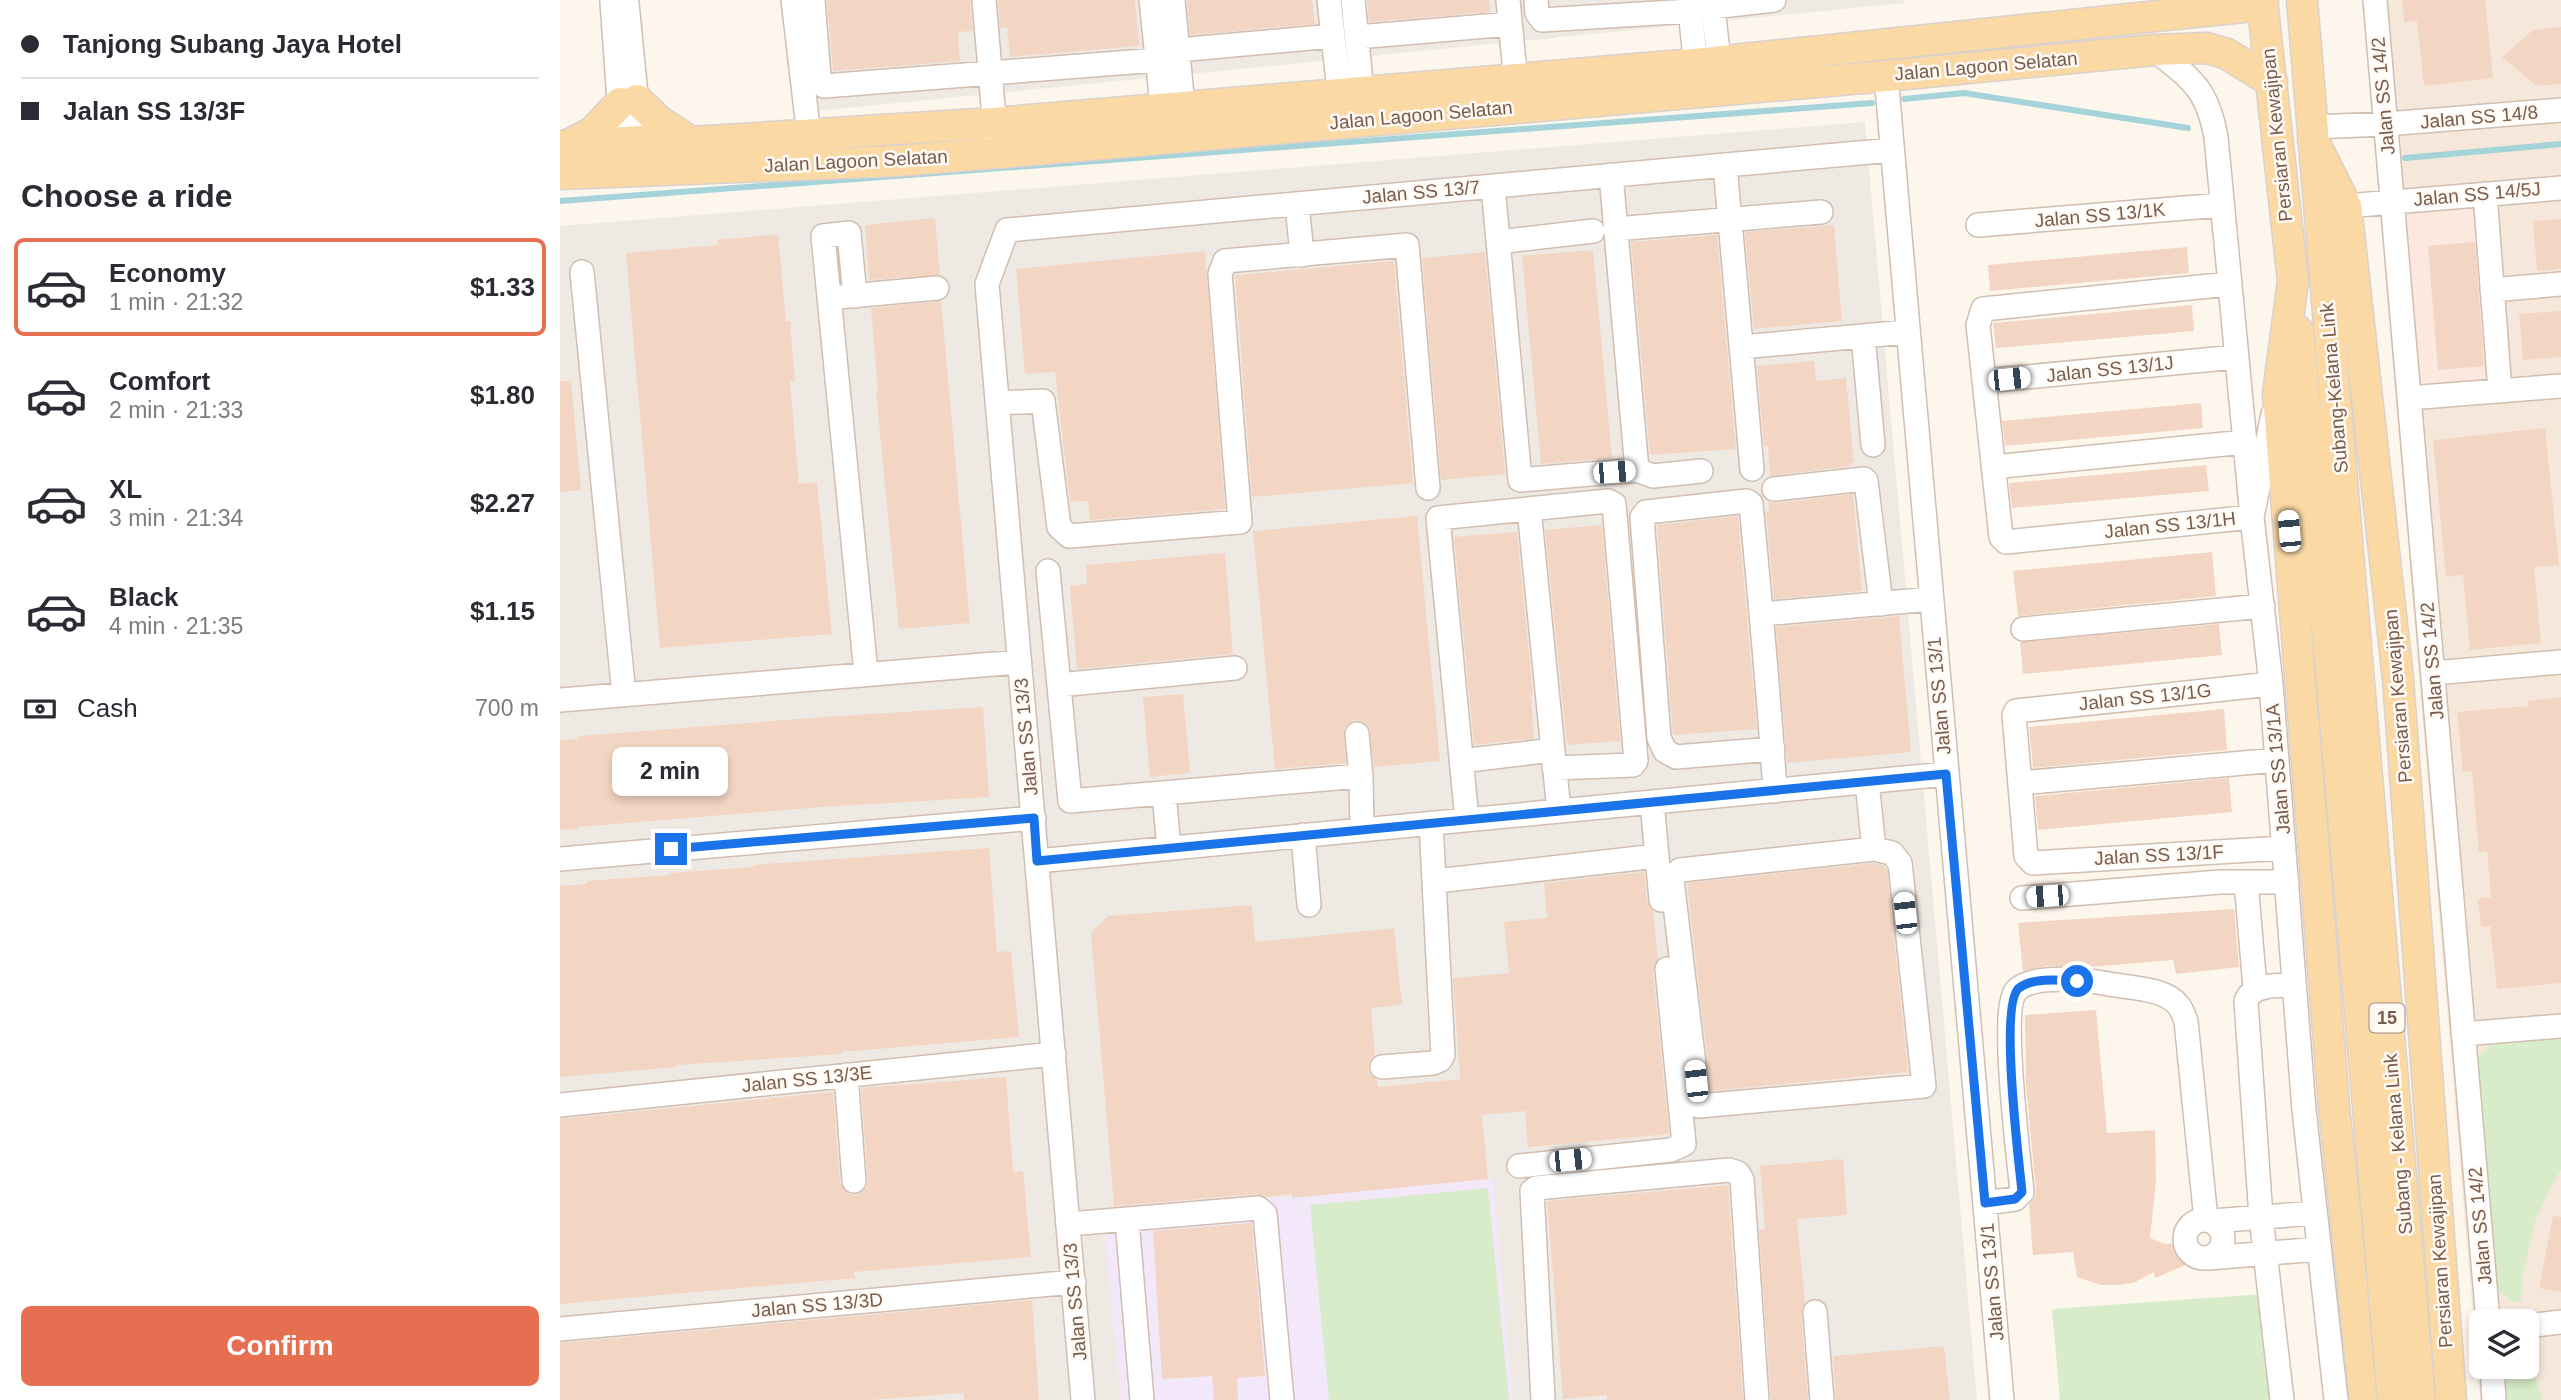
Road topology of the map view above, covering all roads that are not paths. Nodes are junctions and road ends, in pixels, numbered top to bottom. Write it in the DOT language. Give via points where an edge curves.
graph roads {
  1 [pos="793,0"];
  2 [pos="813,0"];
  3 [pos="984,0"];
  4 [pos="1151,0"];
  5 [pos="1173,0"];
  6 [pos="1329,0"];
  7 [pos="1353,0"];
  8 [pos="1508,0"];
  9 [pos="1536,0"];
  10 [pos="1774,0"];
  11 [pos="2302,0"];
  12 [pos="2375,0"];
  13 [pos="620,1"];
  14 [pos="2263,3"];
  15 [pos="1701,5"];
  16 [pos="1510,24"];
  17 [pos="1333,36"];
  18 [pos="1357,37"];
  19 [pos="2155,50"];
  20 [pos="1168,55"];
  21 [pos="990,72"];
  22 [pos="1886,76"];
  23 [pos="1709,77"];
  24 [pos="2272,82"];
  25 [pos="1517,93"];
  26 [pos="628,101"];
  27 [pos="1348,103"];
  28 [pos="2561,110"];
  29 [pos="1170,118"];
  30 [pos="994,123"];
  31 [pos="2386,124"];
  32 [pos="2313,134"];
  33 [pos="809,136"];
  34 [pos="631,141"];
  35 [pos="691,142"];
  36 [pos="563,146"];
  37 [pos="1892,150"];
  38 [pos="997,153"];
  39 [pos="1725,165"];
  40 [pos="634,171"];
  41 [pos="560,174"];
  42 [pos="1611,175"];
  43 [pos="1493,186"];
  44 [pos="2561,187"];
  45 [pos="2485,194"];
  46 [pos="2392,201"];
  47 [pos="1297,204"];
  48 [pos="2222,205"];
  49 [pos="2346,206"];
  50 [pos="1821,212"];
  51 [pos="1730,220"];
  52 [pos="1978,225"];
  53 [pos="1604,230"];
  54 [pos="1498,242"];
  55 [pos="1302,255"];
  56 [pos="582,272"];
  57 [pos="2293,281"];
  58 [pos="987,284"];
  59 [pos="2561,284"];
  60 [pos="2229,285"];
  61 [pos="937,288"];
  62 [pos="2492,290"];
  63 [pos="855,296"];
  64 [pos="829,298"];
  65 [pos="1908,332"];
  66 [pos="1863,336"];
  67 [pos="1741,347"];
  68 [pos="2236,357"];
  69 [pos="1984,381"];
  70 [pos="2561,386"];
  71 [pos="2500,391"];
  72 [pos="2278,394"];
  73 [pos="2409,398"];
  74 [pos="998,403"];
  75 [pos="2245,442"];
  76 [pos="1873,445"];
  77 [pos="1993,467"];
  78 [pos="1752,469"];
  79 [pos="1637,470"];
  80 [pos="1701,471"];
  81 [pos="1428,488"];
  82 [pos="1774,489"];
  83 [pos="1529,509"];
  84 [pos="2252,517"];
  85 [pos="1048,571"];
  86 [pos="1931,599"];
  87 [pos="1881,604"];
  88 [pos="2263,606"];
  89 [pos="1762,614"];
  90 [pos="2024,629"];
  91 [pos="2342,637"];
  92 [pos="1019,662"];
  93 [pos="2561,662"];
  94 [pos="1235,668"];
  95 [pos="866,673"];
  96 [pos="2433,673"];
  97 [pos="2271,684"];
  98 [pos="1059,685"];
  99 [pos="624,695"];
  100 [pos="560,700"];
  101 [pos="1357,734"];
  102 [pos="1773,748"];
  103 [pos="1553,759"];
  104 [pos="2277,760"];
  105 [pos="1461,761"];
  106 [pos="1946,774"];
  107 [pos="1361,776"];
  108 [pos="1867,782"];
  109 [pos="2020,783"];
  110 [pos="1775,790"];
  111 [pos="1164,793"];
  112 [pos="1652,802"];
  113 [pos="1559,811"];
  114 [pos="1034,818"];
  115 [pos="1467,820"];
  116 [pos="1431,823"];
  117 [pos="1362,830"];
  118 [pos="1303,835"];
  119 [pos="1169,848"];
  120 [pos="2284,848"];
  121 [pos="1874,849"];
  122 [pos="1657,856"];
  123 [pos="560,859"];
  124 [pos="1037,861"];
  125 [pos="1436,881"];
  126 [pos="2246,882"];
  127 [pos="2287,882"];
  128 [pos="2022,898"];
  129 [pos="1309,905"];
  130 [pos="2294,985"];
  131 [pos="2255,988"];
  132 [pos="2561,1026"];
  133 [pos="2463,1034"];
  134 [pos="1054,1054"];
  135 [pos="1381,1067"];
  136 [pos="846,1075"];
  137 [pos="560,1105"];
  138 [pos="1519,1166"];
  139 [pos="854,1181"];
  140 [pos="1985,1203"];
  141 [pos="2330,1212"];
  142 [pos="2261,1217"];
  143 [pos="1127,1220"];
  144 [pos="2208,1220"];
  145 [pos="1069,1224"];
  146 [pos="2319,1249"];
  147 [pos="2265,1253"];
  148 [pos="1074,1282"];
  149 [pos="2442,1287"];
  150 [pos="2487,1309"];
  151 [pos="1815,1312"];
  152 [pos="2561,1322"];
  153 [pos="2539,1325"];
  154 [pos="560,1329"];
  155 [pos="2493,1379"];
  156 [pos="1083,1400"];
  157 [pos="1142,1400"];
  158 [pos="1282,1400"];
  159 [pos="1543,1400"];
  160 [pos="1757,1400"];
  161 [pos="1822,1400"];
  162 [pos="2002,1400"];
  163 [pos="2282,1400"];
  164 [pos="2336,1400"];
  165 [pos="2365,1400"];
  166 [pos="2393,1400"];
  167 [pos="2420,1400"];
  168 [pos="2451,1400"];
  169 [pos="2494,1400"];
  1 -- 33 [label="street"];
  2 -- 21 [label="street" via="819,77 824,86"];
  3 -- 21 [label="street"];
  4 -- 20 [label="street"];
  5 -- 20 [label="street"];
  6 -- 17 [label="street"];
  7 -- 18 [label="street"];
  8 -- 16 [label="street"];
  9 -- 15 [label="street" via="1542,20"];
  10 -- 15 [label="street"];
  11 -- 32 [label="main road, Persiaran Kewajipan"];
  12 -- 31 [label="street, Jalan SS 14/2"];
  13 -- 26 [label="street"];
  14 -- 23 [label="main road, Jalan Lagoon Selatan"];
  14 -- 24 [label="main road, Persiaran Kewajipan"];
  15 -- 23 [label="street"];
  16 -- 18 [label="street"];
  16 -- 25 [label="street"];
  17 -- 20 [label="street"];
  17 -- 27 [label="street"];
  18 -- 27 [label="street"];
  19 -- 22 [label="main road, Jalan Lagoon Selatan"];
  19 -- 24 [label="main road, Jalan Lagoon Selatan" via="2207,48 2227,54"];
  19 -- 48 [label="street, Jalan SS 13/1A" via="2193,80 2203,94 2216,138"];
  20 -- 21 [label="street"];
  20 -- 29 [label="street"];
  21 -- 30 [label="street"];
  22 -- 23 [label="main road, Jalan Lagoon Selatan"];
  22 -- 37 [label="street, Jalan SS 13/1"];
  23 -- 25 [label="main road, Jalan Lagoon Selatan"];
  24 -- 57 [label="main road, Persiaran Kewajipan"];
  25 -- 27 [label="main road, Jalan Lagoon Selatan"];
  26 -- 34 [label="street"];
  26 -- 35 [label="main road"];
  26 -- 36 [label="main road" via="593,132"];
  27 -- 29 [label="main road, Jalan Lagoon Selatan"];
  28 -- 31 [label="street, Jalan SS 14/8"];
  29 -- 30 [label="main road, Jalan Lagoon Selatan"];
  29 -- 38 [label="main road, Jalan Lagoon Selatan"];
  30 -- 33 [label="main road, Jalan Lagoon Selatan"];
  30 -- 38 [label="street"];
  31 -- 32 [label="street, Jalan SS 14/8"];
  31 -- 46 [label="street, Jalan SS 14/2"];
  32 -- 49 [label="main road, Persiaran Kewajipan"];
  32 -- 91 [label="main road, Subang-Kelana Link"];
  33 -- 35 [label="main road, Jalan Lagoon Selatan"];
  34 -- 35 [label="main road, Jalan Lagoon Selatan"];
  34 -- 36 [label="main road, Jalan Lagoon Selatan"];
  34 -- 40 [label="street"];
  37 -- 39 [label="street, Jalan SS 13/7"];
  37 -- 65 [label="street, Jalan SS 13/1"];
  38 -- 40 [label="main road, Jalan Lagoon Selatan"];
  39 -- 42 [label="street, Jalan SS 13/7"];
  39 -- 51 [label="street"];
  40 -- 41 [label="main road, Jalan Lagoon Selatan"];
  42 -- 43 [label="street, Jalan SS 13/7"];
  42 -- 53 [label="street"];
  43 -- 47 [label="street, Jalan SS 13/7"];
  43 -- 54 [label="street"];
  44 -- 45 [label="street, Jalan SS 14/5J"];
  45 -- 46 [label="street, Jalan SS 14/5J"];
  45 -- 62 [label="street"];
  46 -- 49 [label="street, Jalan SS 14/5J"];
  46 -- 73 [label="street, Jalan SS 14/2"];
  47 -- 55 [label="street"];
  47 -- 58 [label="street, Jalan SS 13/7" via="1007,230"];
  48 -- 52 [label="street, Jalan SS 13/1K"];
  48 -- 60 [label="street, Jalan SS 13/1A"];
  49 -- 149 [label="main road, Persiaran Kewajipan" via="2398,679"];
  50 -- 51 [label="street"];
  51 -- 53 [label="street"];
  51 -- 67 [label="street"];
  53 -- 54 [label="street"];
  53 -- 79 [label="street"];
  54 -- 79 [label="street" via="1520,480"];
  55 -- 74 [label="street" via="1225,261 1220,274 1240,522 1069,536 1059,527 1043,401"];
  55 -- 81 [label="street" via="1407,245"];
  56 -- 99 [label="street"];
  57 -- 72 [label="main road, Persiaran Kewajipan"];
  57 -- 91 [label="main road, Subang-Kelana Link"];
  58 -- 74 [label="street, Jalan SS 13/3"];
  59 -- 62 [label="street"];
  60 -- 68 [label="street, Jalan SS 13/1A"];
  60 -- 69 [label="street" via="1983,309 1978,325"];
  61 -- 63 [label="street"];
  62 -- 71 [label="street"];
  63 -- 64 [label="street"];
  63 -- 64 [label="street" via="849,233 823,236"];
  64 -- 95 [label="street"];
  65 -- 66 [label="street"];
  65 -- 86 [label="street, Jalan SS 13/1"];
  66 -- 67 [label="street"];
  66 -- 76 [label="street"];
  67 -- 78 [label="street"];
  68 -- 69 [label="street, Jalan SS 13/1J"];
  68 -- 75 [label="street, Jalan SS 13/1A"];
  69 -- 77 [label="street"];
  70 -- 71 [label="street"];
  71 -- 73 [label="street"];
  72 -- 84 [label="street, Jalan SS 13/1H"];
  72 -- 141 [label="main road, Persiaran Kewajipan" via="2334,1107"];
  73 -- 96 [label="street, Jalan SS 14/2"];
  74 -- 92 [label="street, Jalan SS 13/3"];
  75 -- 77 [label="street"];
  75 -- 84 [label="street, Jalan SS 13/1A"];
  77 -- 84 [label="street, Jalan SS 13/1H" via="2001,537 2006,542"];
  79 -- 80 [label="street" via="1653,476"];
  82 -- 87 [label="street" via="1866,481"];
  83 -- 103 [label="street"];
  83 -- 103 [label="street" via="1608,501 1616,509 1636,761 1633,765"];
  83 -- 105 [label="street" via="1438,518"];
  84 -- 88 [label="street, Jalan SS 13/1A"];
  85 -- 98 [label="street"];
  86 -- 87 [label="street"];
  86 -- 106 [label="street, Jalan SS 13/1"];
  87 -- 89 [label="street"];
  88 -- 90 [label="street"];
  88 -- 97 [label="street, Jalan SS 13/1A"];
  89 -- 102 [label="street"];
  89 -- 102 [label="street" via="1751,504 1646,512 1642,517 1659,738 1665,751 1676,757"];
  91 -- 166 [label="main road, Subang - Kelana Link / 15, bridge"];
  91 -- 167 [label="main road, Subang - Kelana Link / 15, bridge"];
  92 -- 95 [label="street"];
  92 -- 114 [label="street, Jalan SS 13/3"];
  93 -- 96 [label="street"];
  94 -- 98 [label="street"];
  95 -- 99 [label="street"];
  96 -- 133 [label="street, Jalan SS 14/2"];
  97 -- 104 [label="street, Jalan SS 13/1A"];
  97 -- 109 [label="street, Jalan SS 13/1G" via="2019,710 2014,715"];
  98 -- 111 [label="street" via="1070,801"];
  99 -- 100 [label="street"];
  101 -- 107 [label="street"];
  102 -- 110 [label="street"];
  103 -- 105 [label="street"];
  103 -- 113 [label="street"];
  104 -- 109 [label="street"];
  104 -- 120 [label="street, Jalan SS 13/1A"];
  105 -- 115 [label="street"];
  106 -- 108 [label="street"];
  106 -- 140 [label="street, Jalan SS 13/1"];
  107 -- 111 [label="street"];
  107 -- 117 [label="street"];
  108 -- 110 [label="street"];
  108 -- 121 [label="street"];
  109 -- 120 [label="street, Jalan SS 13/1F" via="2026,856 2033,863"];
  110 -- 112 [label="street"];
  111 -- 119 [label="street"];
  112 -- 113 [label="street"];
  112 -- 122 [label="street"];
  113 -- 115 [label="street"];
  114 -- 123 [label="street"];
  114 -- 124 [label="street, Jalan SS 13/3"];
  115 -- 116 [label="street"];
  116 -- 117 [label="street"];
  116 -- 125 [label="street"];
  117 -- 118 [label="street"];
  118 -- 119 [label="street"];
  118 -- 129 [label="street"];
  119 -- 124 [label="street"];
  120 -- 127 [label="street, Jalan SS 13/1A"];
  121 -- 121 [label="street" via="1680,870 1674,875 1699,1106 1924,1086 1900,863 1892,853"];
  122 -- 125 [label="street"];
  122 -- 138 [label="street" via="1684,1144 1671,1150"];
  124 -- 134 [label="street, Jalan SS 13/3"];
  125 -- 135 [label="street" via="1443,1055 1433,1063"];
  126 -- 127 [label="street"];
  126 -- 128 [label="street"];
  126 -- 131 [label="street"];
  127 -- 130 [label="street, Jalan SS 13/1A"];
  130 -- 131 [label="street"];
  130 -- 141 [label="street, Jalan SS 13/1A" via="2304,1111"];
  131 -- 142 [label="street" via="2246,1000"];
  132 -- 133 [label="street"];
  133 -- 150 [label="street, Jalan SS 14/2"];
  134 -- 136 [label="street, Jalan SS 13/3E"];
  134 -- 145 [label="street, Jalan SS 13/3"];
  136 -- 137 [label="street, Jalan SS 13/3E"];
  136 -- 139 [label="street"];
  140 -- 144 [label="street" via="2015,1199 2022,1192 2009,1040 2012,997 2027,984 2054,979 2162,994 2178,1005 2186,1021"];
  140 -- 162 [label="street, Jalan SS 13/1"];
  141 -- 142 [label="street"];
  141 -- 146 [label="street, Jalan SS 13/1A"];
  141 -- 149 [label="main road" via="2380,1315 2403,1324 2424,1316"];
  141 -- 165 [label="main road, Persiaran Kewajipan"];
  142 -- 144 [label="street"];
  142 -- 147 [label="street"];
  143 -- 145 [label="street"];
  143 -- 157 [label="street"];
  143 -- 158 [label="street" via="1258,1208 1265,1214"];
  144 -- 147 [label="street" via="2189,1228 2185,1240 2190,1252 2202,1258"];
  145 -- 148 [label="street, Jalan SS 13/3"];
  146 -- 147 [label="street"];
  146 -- 164 [label="street, Jalan SS 13/1A"];
  147 -- 163 [label="street"];
  148 -- 154 [label="street, Jalan SS 13/3D"];
  148 -- 156 [label="street, Jalan SS 13/3"];
  149 -- 168 [label="main road, Persiaran Kewajipan"];
  151 -- 161 [label="street"];
  152 -- 153 [label="street"];
  155 -- 169 [label="street"];
  159 -- 160 [label="street" via="1532,1191 1729,1170 1742,1180"];
}
